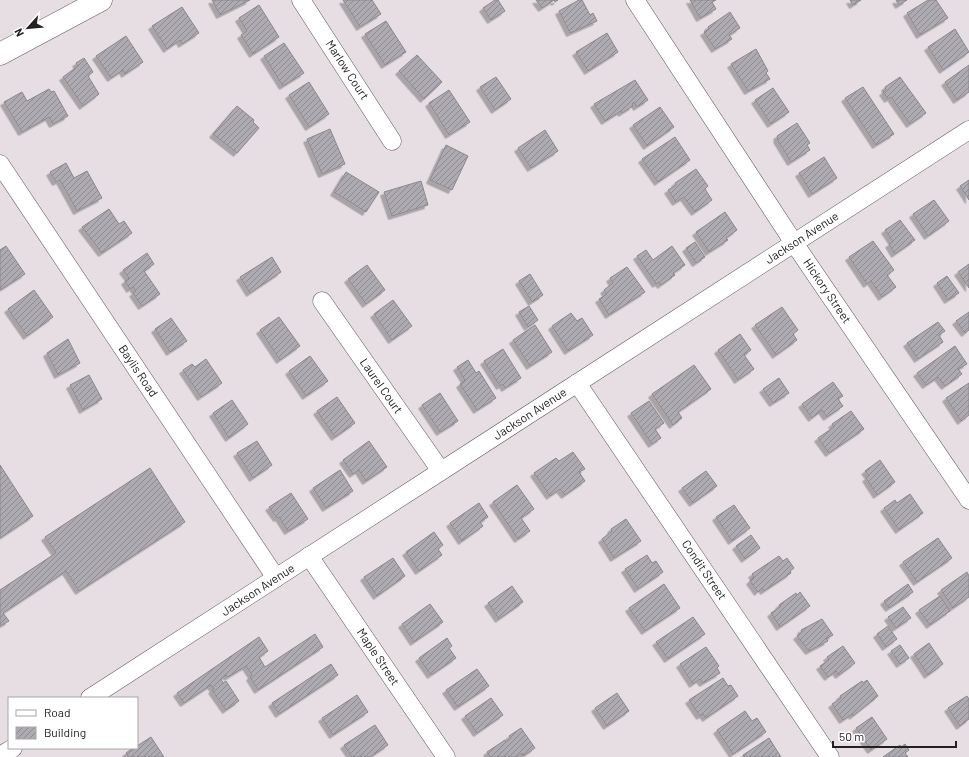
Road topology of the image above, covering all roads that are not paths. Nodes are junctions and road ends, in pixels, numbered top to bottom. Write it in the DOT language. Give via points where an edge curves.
graph roads {
  1 [pos="101,0"];
  2 [pos="302,0"];
  3 [pos="635,0"];
  4 [pos="0,54"];
  5 [pos="969,130"];
  6 [pos="392,141"];
  7 [pos="0,164"];
  8 [pos="794,242"];
  9 [pos="322,301"];
  10 [pos="577,383"];
  11 [pos="441,471"];
  12 [pos="969,500"];
  13 [pos="309,556"];
  14 [pos="276,578"];
  15 [pos="92,697"];
  16 [pos="11,749"];
  17 [pos="0,756"];
  18 [pos="446,757"];
  19 [pos="830,757"];
  1 -- 4 [label="street"];
  2 -- 6 [label="street, Marlow Court"];
  3 -- 8 [label="street, Hickory Street"];
  5 -- 8 [label="street, Jackson Avenue"];
  7 -- 14 [label="street, Baylis Road"];
  8 -- 10 [label="street, Jackson Avenue"];
  8 -- 12 [label="street, Hickory Street"];
  9 -- 11 [label="street, Laurel Court"];
  10 -- 11 [label="street, Jackson Avenue"];
  10 -- 19 [label="street, Condit Street"];
  11 -- 13 [label="street, Jackson Avenue"];
  13 -- 14 [label="street, Jackson Avenue"];
  13 -- 18 [label="street, Maple Street"];
  14 -- 15 [label="street, Jackson Avenue"];
  16 -- 17 [label="street"];
}
